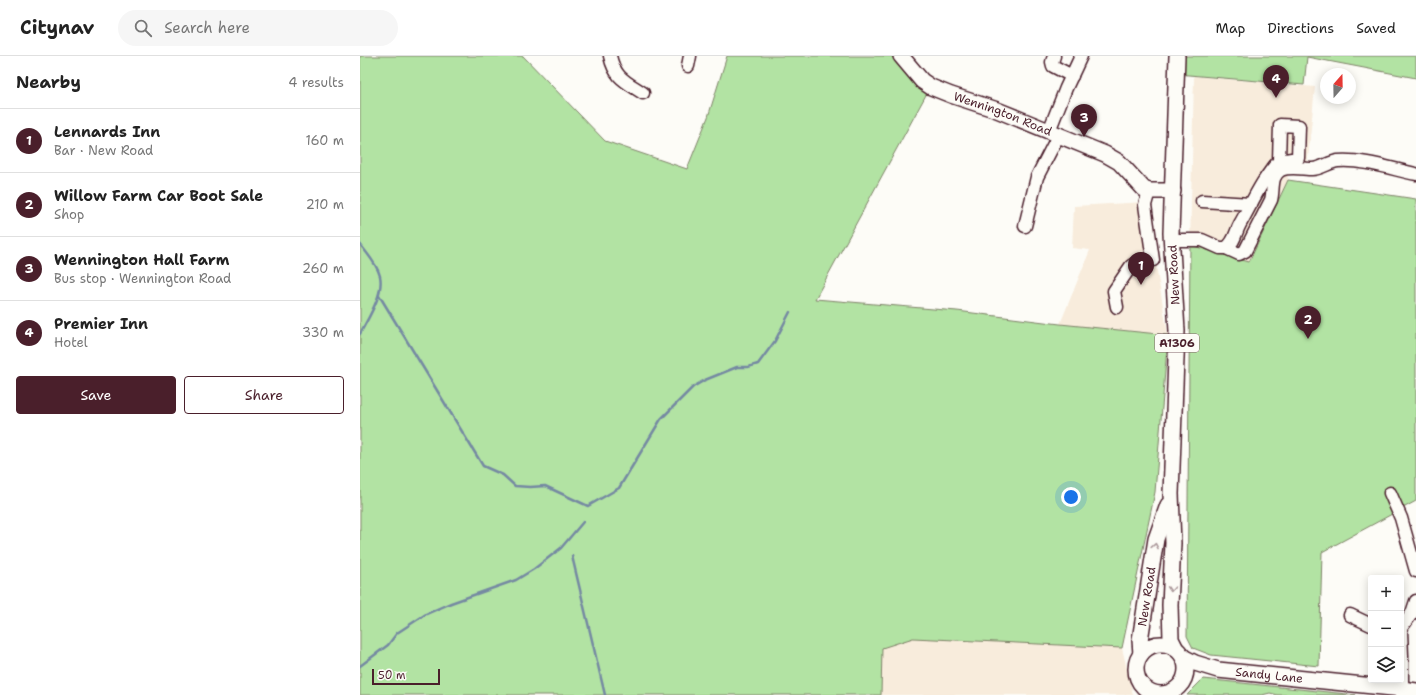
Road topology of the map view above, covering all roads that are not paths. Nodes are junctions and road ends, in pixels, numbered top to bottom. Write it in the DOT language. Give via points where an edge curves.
graph roads {
  1 [pos="610,56"];
  2 [pos="901,56"];
  3 [pos="1054,56"];
  4 [pos="1081,56"];
  5 [pos="1177,56"];
  6 [pos="1072,76"];
  7 [pos="643,94"];
  8 [pos="1054,133"];
  9 [pos="1279,161"];
  10 [pos="1416,174"];
  11 [pos="1149,191"];
  12 [pos="1172,191"];
  13 [pos="1202,201"];
  14 [pos="1252,204"];
  15 [pos="1025,226"];
  16 [pos="1171,240"];
  17 [pos="1226,248"];
  18 [pos="1117,307"];
  19 [pos="1390,493"];
  20 [pos="1171,494"];
  21 [pos="1416,571"];
  22 [pos="1416,602"];
  23 [pos="1350,615"];
  24 [pos="1368,624"];
  25 [pos="1404,624"];
  26 [pos="1179,653"];
  27 [pos="1141,654"];
  28 [pos="1404,666"];
  29 [pos="1218,670"];
  30 [pos="1178,688"];
  31 [pos="1409,690"];
  32 [pos="1145,691"];
  1 -- 7 [label="lane" via="614,70 620,77"];
  2 -- 8 [label="main road, Wennington Road" via="922,81 931,87"];
  3 -- 6 [label="lane" via="1053,66"];
  4 -- 6 [label="lane"];
  5 -- 12 [label="main road, New Road / A1306"];
  6 -- 8 [label="lane"];
  8 -- 11 [label="main road, Wennington Road" via="1119,162 1139,185"];
  8 -- 15 [label="lane" via="1037,177"];
  9 -- 14 [label="lane"];
  10 -- 17 [label="lane" via="1346,161 1331,162 1312,169 1281,170 1273,182 1271,200 1245,251 1239,254"];
  11 -- 12 [label="main road"];
  11 -- 18 [label="lane" via="1145,205 1153,260 1139,261 1131,266 1114,291"];
  12 -- 16 [label="main road, New Road / A1306"];
  13 -- 14 [label="lane"];
  14 -- 17 [label="lane" via="1232,244"];
  16 -- 17 [label="lane" via="1202,240"];
  16 -- 20 [label="main road, New Road / A1306" via="1177,336"];
  19 -- 21 [label="lane" via="1401,518"];
  20 -- 26 [label="main road, New Road / A1306, one-way" via="1171,639"];
  27 -- 20 [label="main road, New Road / A1306, one-way" via="1140,640 1156,539"];
  22 -- 25 [label="lane"];
  23 -- 24 [label="lane"];
  26 -- 27 [label="main road" via="1169,645 1161,644 1147,648"];
  26 -- 29 [label="main road, Sandy Lane" via="1195,663"];
  26 -- 30 [label="main road" via="1186,665"];
  27 -- 32 [label="main road" via="1136,670"];
  28 -- 31 [label="lane"];
  29 -- 30 [label="main road, Sandy Lane" via="1195,676"];
  29 -- 31 [label="main road, Sandy Lane"];
  30 -- 32 [label="main road" via="1160,694"];
}
